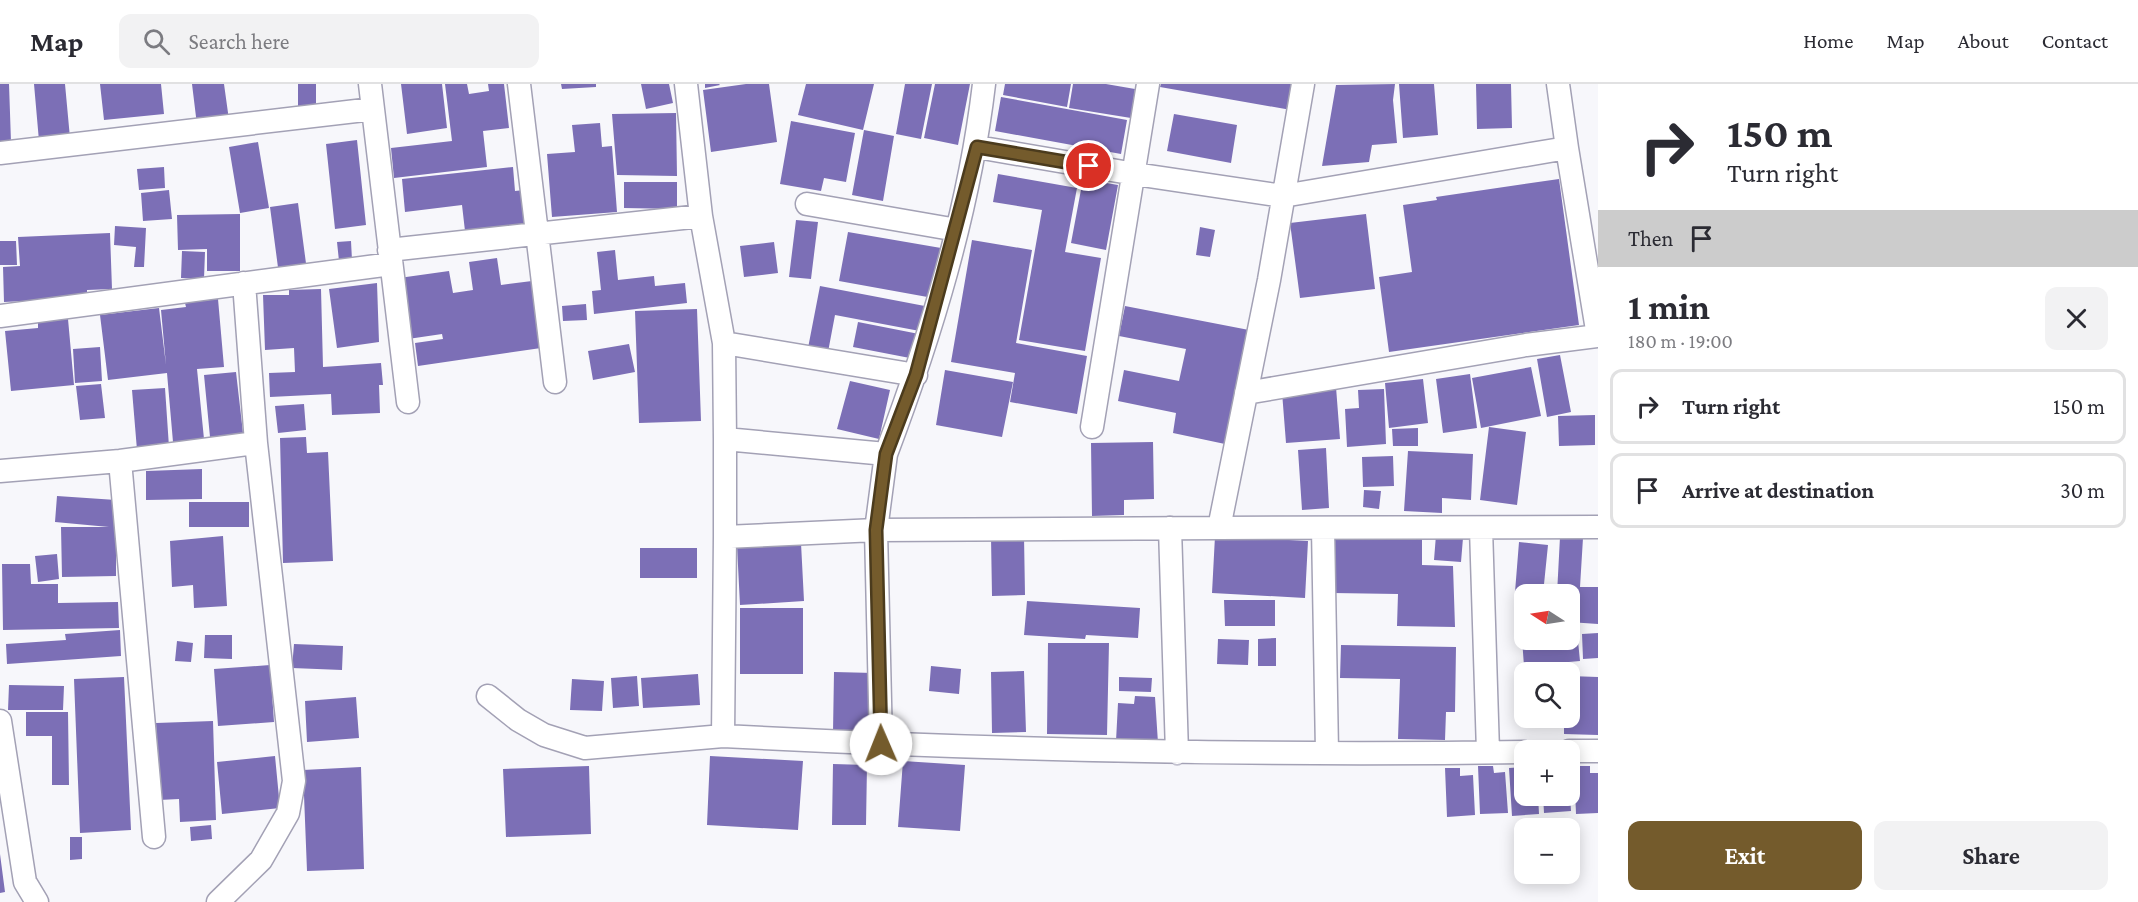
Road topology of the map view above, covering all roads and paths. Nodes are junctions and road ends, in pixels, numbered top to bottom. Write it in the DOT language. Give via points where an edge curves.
graph roads {
  1 [pos="369,84"];
  2 [pos="519,84"];
  3 [pos="686,84"];
  4 [pos="984,84"];
  5 [pos="1148,84"];
  6 [pos="1303,84"];
  7 [pos="1558,84"];
  8 [pos="373,109"];
  9 [pos="977,147"];
  10 [pos="1567,148"];
  11 [pos="0,153"];
  12 [pos="1135,174"];
  13 [pos="1284,196"];
  14 [pos="807,204"];
  15 [pos="701,216"];
  16 [pos="957,230"];
  17 [pos="538,233"];
  18 [pos="390,257"];
  19 [pos="244,283"];
  20 [pos="0,316"];
  21 [pos="1598,336"];
  22 [pos="724,343"];
  23 [pos="916,375"];
  24 [pos="555,382"];
  25 [pos="1246,393"];
  26 [pos="408,402"];
  27 [pos="1092,427"];
  28 [pos="725,439"];
  29 [pos="256,443"];
  30 [pos="886,454"];
  31 [pos="120,461"];
  32 [pos="0,471"];
  33 [pos="1598,527"];
  34 [pos="1170,528"];
  35 [pos="1219,528"];
  36 [pos="1323,528"];
  37 [pos="1481,528"];
  38 [pos="876,530"];
  39 [pos="725,537"];
  40 [pos="488,696"];
  41 [pos="0,732"];
  42 [pos="723,736"];
  43 [pos="881,744"];
  44 [pos="1580,751"];
  45 [pos="1598,751"];
  46 [pos="1327,752"];
  47 [pos="1488,752"];
  48 [pos="1514,752"];
  49 [pos="1177,753"];
  50 [pos="154,837"];
  51 [pos="37,902"];
  52 [pos="218,902"];
  1 -- 8 [label="street"];
  2 -- 17 [label="street"];
  3 -- 15 [label="street"];
  4 -- 9 [label="street"];
  5 -- 12 [label="street"];
  6 -- 13 [label="street"];
  7 -- 10 [label="street"];
  8 -- 11 [label="street"];
  8 -- 18 [label="street"];
  9 -- 12 [label="street"];
  9 -- 16 [label="street"];
  10 -- 13 [label="street"];
  10 -- 21 [label="street"];
  12 -- 13 [label="street"];
  12 -- 27 [label="street"];
  13 -- 25 [label="street"];
  14 -- 16 [label="street"];
  15 -- 17 [label="street"];
  15 -- 22 [label="street"];
  16 -- 23 [label="street"];
  17 -- 18 [label="street"];
  17 -- 24 [label="street"];
  18 -- 19 [label="street"];
  18 -- 26 [label="street"];
  19 -- 20 [label="street"];
  19 -- 29 [label="street"];
  21 -- 25 [label="street"];
  22 -- 23 [label="street"];
  22 -- 28 [label="street"];
  23 -- 30 [label="street"];
  25 -- 35 [label="street"];
  28 -- 30 [label="street"];
  28 -- 39 [label="street"];
  29 -- 31 [label="street"];
  29 -- 52 [label="street" via="294,781 288,813 261,860"];
  30 -- 38 [label="street"];
  31 -- 32 [label="street"];
  31 -- 50 [label="street"];
  33 -- 37 [label="street"];
  34 -- 35 [label="street"];
  34 -- 38 [label="street"];
  34 -- 49 [label="street"];
  35 -- 36 [label="street"];
  36 -- 37 [label="street"];
  36 -- 46 [label="street"];
  37 -- 47 [label="street"];
  38 -- 39 [label="street"];
  38 -- 43 [label="street"];
  39 -- 42 [label="street"];
  40 -- 42 [label="street" via="544,735 585,748"];
  41 -- 51 [label="street" via="25,882"];
  42 -- 43 [label="street"];
  43 -- 49 [label="street"];
  44 -- 45 [label="street"];
  46 -- 47 [label="street"];
  46 -- 49 [label="street"];
  47 -- 48 [label="street"];
}
